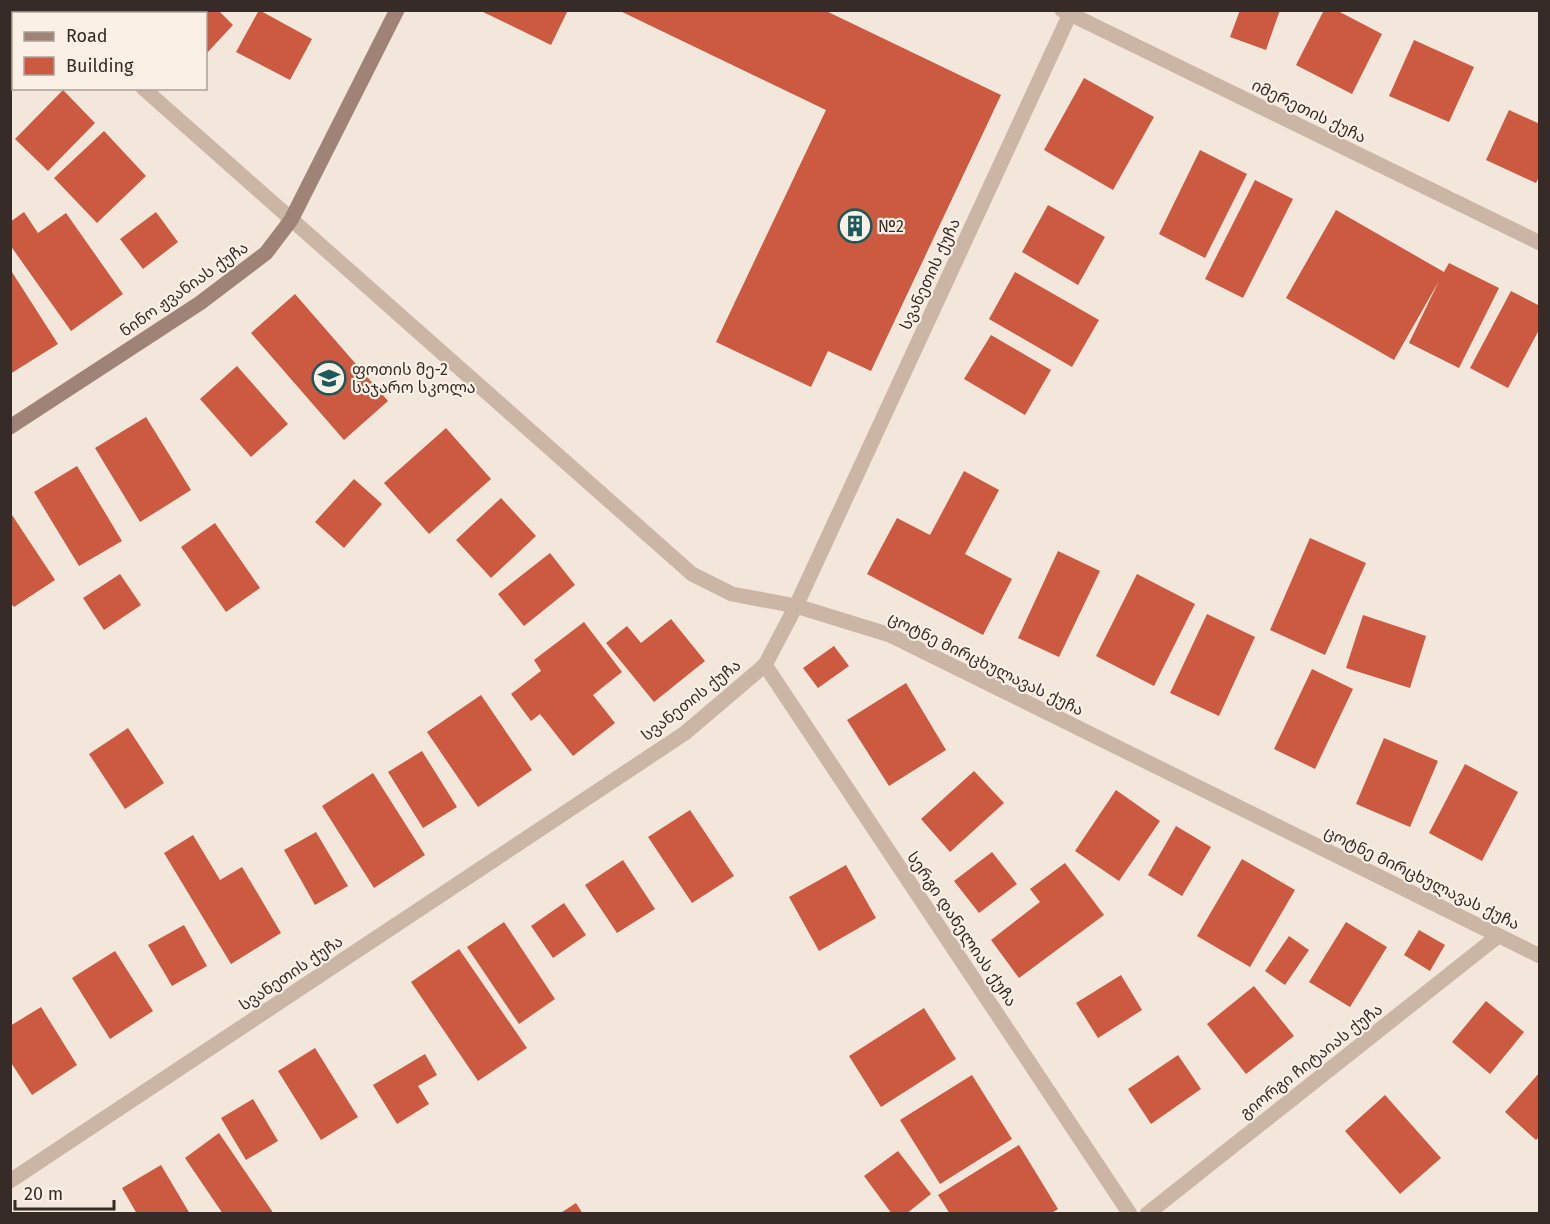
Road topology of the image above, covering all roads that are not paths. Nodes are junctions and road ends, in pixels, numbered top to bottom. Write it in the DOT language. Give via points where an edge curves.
graph roads {
  1 [pos="398,10"];
  2 [pos="1066,12"];
  3 [pos="145,90"];
  4 [pos="291,220"];
  5 [pos="1539,243"];
  6 [pos="10,427"];
  7 [pos="796,606"];
  8 [pos="765,665"];
  9 [pos="1498,936"];
  10 [pos="1539,956"];
  11 [pos="10,1181"];
  12 [pos="1130,1214"];
  13 [pos="1147,1214"];
  1 -- 4 [label="street, ნინო ჟვანიას ქუჩა"];
  2 -- 5 [label="street, იმერეთის ქუჩა"];
  2 -- 7 [label="street, სვანეთის ქუჩა"];
  3 -- 4 [label="street, ცოტნე მირცხულავას ქუჩა"];
  4 -- 6 [label="street, ნინო ჟვანიას ქუჩა" via="266,253 200,303"];
  4 -- 7 [label="street, ცოტნე მირცხულავას ქუჩა" via="692,574 732,594"];
  7 -- 8 [label="street, სვანეთის ქუჩა"];
  7 -- 9 [label="street, ცოტნე მირცხულავას ქუჩა" via="890,635"];
  8 -- 11 [label="street, სვანეთის ქუჩა" via="685,733"];
  8 -- 12 [label="street, სერგი დანელიას ქუჩა"];
  9 -- 10 [label="street, ცოტნე მირცხულავას ქუჩა"];
  9 -- 13 [label="street, გიორგი ჩიტაიას ქუჩა"];
}
